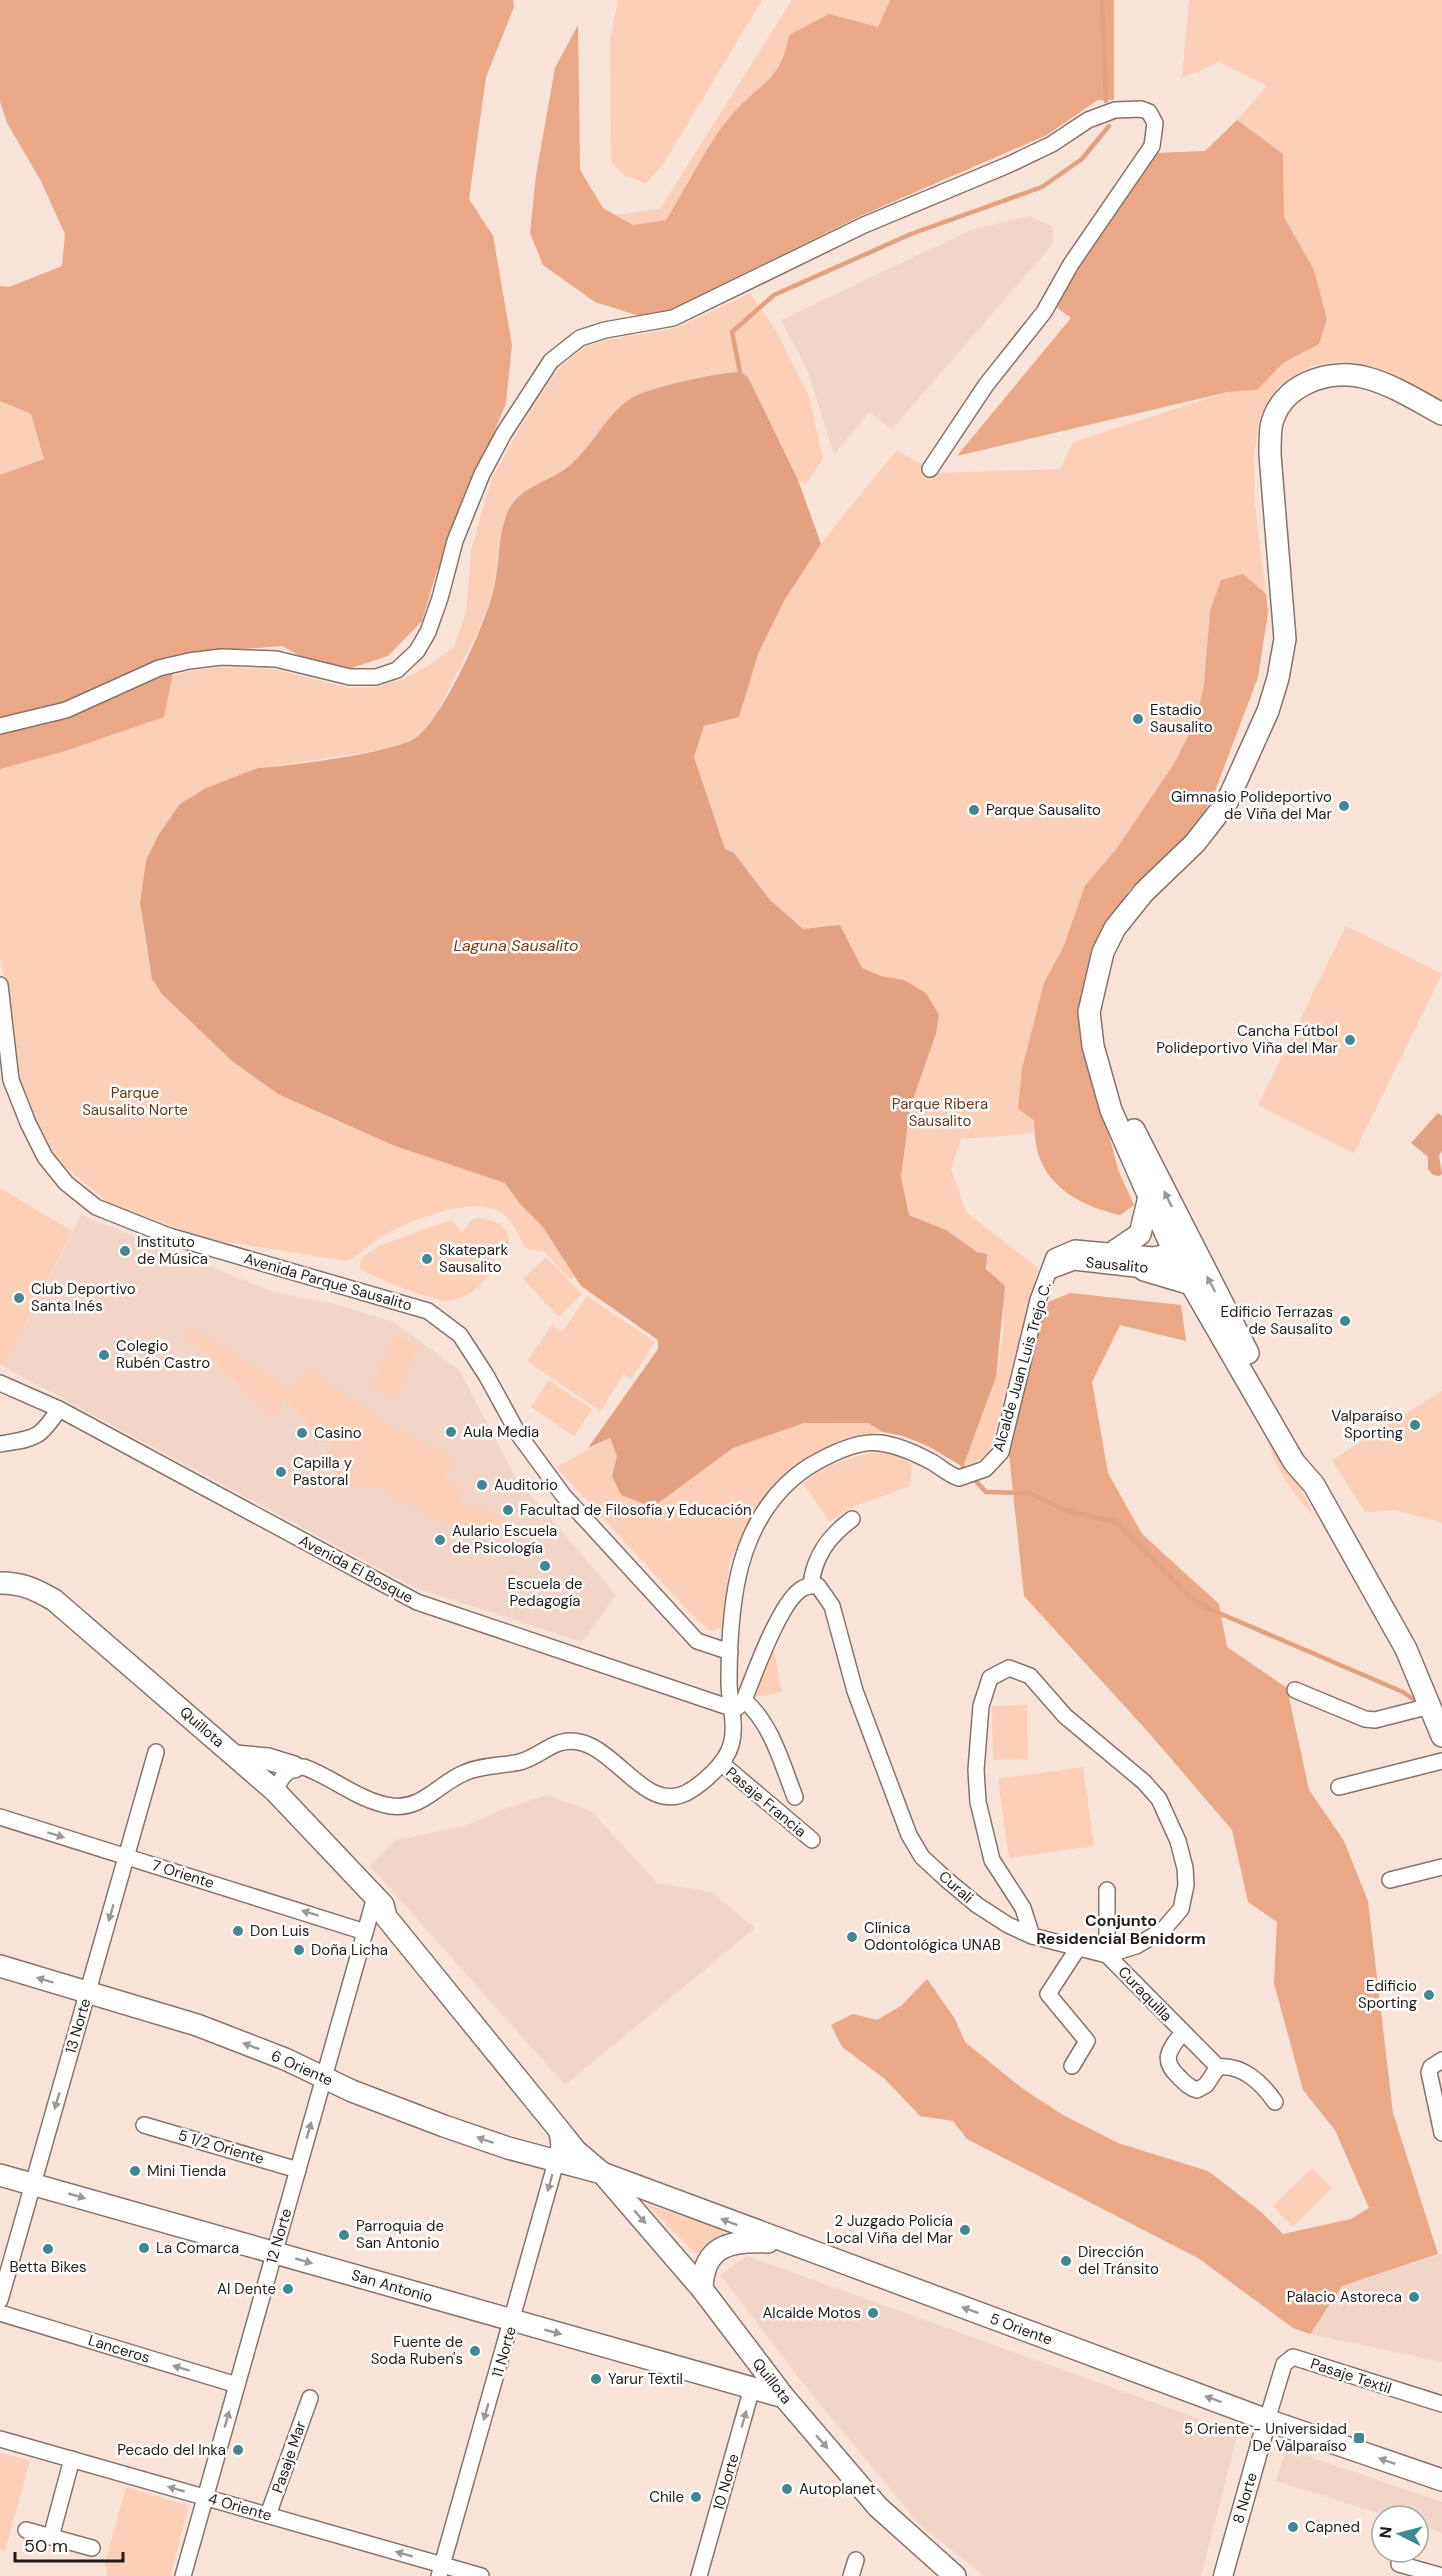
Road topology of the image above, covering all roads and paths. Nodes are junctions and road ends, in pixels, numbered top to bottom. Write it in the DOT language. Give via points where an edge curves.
graph roads {
  1 [pos="1442,414"];
  2 [pos="930,469"];
  3 [pos="0,726"];
  4 [pos="0,985"];
  5 [pos="1104,1078"];
  6 [pos="1149,1197"];
  7 [pos="1115,1251"];
  8 [pos="1182,1255"];
  9 [pos="1144,1270"];
  10 [pos="1050,1271"];
  11 [pos="1191,1284"];
  12 [pos="0,1383"];
  13 [pos="59,1409"];
  14 [pos="0,1444"];
  15 [pos="1314,1485"];
  16 [pos="852,1519"];
  17 [pos="0,1583"];
  18 [pos="811,1585"];
  19 [pos="730,1652"];
  20 [pos="1295,1690"];
  21 [pos="1432,1703"];
  22 [pos="738,1704"];
  23 [pos="1442,1736"];
  24 [pos="156,1752"];
  25 [pos="236,1756"];
  26 [pos="1442,1761"];
  27 [pos="721,1763"];
  28 [pos="294,1767"];
  29 [pos="1340,1787"];
  30 [pos="275,1791"];
  31 [pos="795,1797"];
  32 [pos="0,1817"];
  33 [pos="812,1840"];
  34 [pos="127,1857"];
  35 [pos="1442,1867"];
  36 [pos="1390,1880"];
  37 [pos="1107,1890"];
  38 [pos="379,1901"];
  39 [pos="365,1932"];
  40 [pos="1032,1936"];
  41 [pos="1078,1948"];
  42 [pos="1107,1955"];
  43 [pos="0,1966"];
  44 [pos="88,1993"];
  45 [pos="1182,2032"];
  46 [pos="1442,2060"];
  47 [pos="1072,2066"];
  48 [pos="1218,2067"];
  49 [pos="324,2077"];
  50 [pos="1275,2102"];
  51 [pos="144,2125"];
  52 [pos="556,2126"];
  53 [pos="1442,2133"];
  54 [pos="556,2162"];
  55 [pos="298,2170"];
  56 [pos="602,2173"];
  57 [pos="0,2175"];
  58 [pos="33,2184"];
  59 [pos="784,2243"];
  60 [pos="274,2252"];
  61 [pos="702,2289"];
  62 [pos="1,2294"];
  63 [pos="0,2313"];
  64 [pos="513,2321"];
  65 [pos="237,2385"];
  66 [pos="752,2388"];
  67 [pos="784,2397"];
  68 [pos="309,2398"];
  69 [pos="1442,2404"];
  70 [pos="1268,2420"];
  71 [pos="0,2439"];
  72 [pos="72,2459"];
  73 [pos="1442,2480"];
  74 [pos="205,2497"];
  75 [pos="268,2515"];
  76 [pos="26,2530"];
  77 [pos="51,2536"];
  78 [pos="92,2548"];
  79 [pos="856,2560"];
  80 [pos="1399,2564"];
  81 [pos="441,2571"];
  82 [pos="183,2576"];
  83 [pos="481,2576"];
  84 [pos="699,2576"];
  85 [pos="851,2576"];
  86 [pos="955,2576"];
  87 [pos="1223,2576"];
  88 [pos="1442,2576"];
  1 -- 5 [label="main road" via="1399,391 1347,374 1326,375 1305,383 1281,406 1272,426 1270,455 1284,608 1285,639 1278,678 1254,747 1227,802 1195,843 1144,892 1115,928 1103,952 1089,1012 1093,1046"];
  2 -- 3 [label="street" via="986,386 1044,312 1071,264 1152,146 1155,123 1149,112 1116,110 1088,120 1052,144 864,225 674,318 580,338 551,361 504,432 455,541 428,632 417,651 397,670 350,677 276,659 189,661 159,668 66,710"];
  4 -- 19 [label="street, Avenida Parque Sausalito" via="11,1080 45,1157 66,1183 96,1207 169,1236 428,1311 460,1335 519,1435 563,1495 697,1641"];
  5 -- 6 [label="main road" via="1111,1110"];
  8 -- 5 [label="main road, one-way" via="1122,1106"];
  6 -- 7 [label="main road" via="1140,1234"];
  6 -- 8 [label="main road"];
  7 -- 8 [label="street, Sausalito"];
  7 -- 10 [label="street, Sausalito" via="1065,1251 1054,1257"];
  8 -- 9 [label="street, Sausalito"];
  8 -- 11 [label="main road"];
  15 -- 8 [label="main road, one-way" via="1304,1456"];
  9 -- 10 [label="street, Sausalito" via="1074,1262"];
  9 -- 11 [label="main road"];
  10 -- 19 [label="street, Alcalde Juan Luis Trejo C." via="1038,1300 1001,1452 985,1469 962,1478 904,1449 879,1443 844,1449 789,1480 756,1527 742,1555 734,1585"];
  11 -- 15 [label="main road" via="1294,1462"];
  12 -- 13 [label="street, Avenida El Bosque"];
  13 -- 14 [label="street" via="37,1437"];
  13 -- 22 [label="street, Avenida El Bosque" via="417,1602"];
  15 -- 21 [label="main road" via="1406,1648"];
  16 -- 18 [label="street" via="822,1547"];
  17 -- 25 [label="main road, Quillota" via="34,1588 54,1600"];
  18 -- 22 [label="street" via="798,1590 783,1613"];
  18 -- 40 [label="street, Curali" via="818,1586 832,1606 866,1722 901,1818 918,1850 977,1905"];
  19 -- 22 [label="street, Alcalde Juan Luis Trejo C."];
  20 -- 21 [label="street" via="1375,1720"];
  21 -- 23 [label="main road"];
  22 -- 27 [label="street, Alcalde Juan Luis Trejo C." via="731,1745"];
  22 -- 31 [label="street" via="758,1712"];
  24 -- 34 [label="street, 13 Norte"];
  25 -- 28 [label="main road" via="268,1758"];
  25 -- 30 [label="main road, Quillota"];
  26 -- 29 [label="street"];
  27 -- 28 [label="street" via="686,1793 666,1796 647,1789 591,1746 577,1741 559,1743 519,1762 465,1772 428,1798 406,1806 368,1800 319,1773"];
  27 -- 33 [label="street, Pasaje Francia"];
  28 -- 30 [label="street"];
  30 -- 38 [label="main road, Quillota"];
  32 -- 34 [label="street, 7 Oriente, one-way"];
  39 -- 34 [label="street, 7 Oriente, one-way"];
  34 -- 44 [label="street, 13 Norte, one-way"];
  35 -- 36 [label="street"];
  37 -- 42 [label="street"];
  38 -- 39 [label="street, 12 Norte"];
  38 -- 52 [label="main road, Quillota" via="386,1917"];
  38 -- 56 [label="main road, Quillota" via="393,1907 415,1930 590,2147"];
  39 -- 49 [label="street, 12 Norte"];
  40 -- 41 [label="street, Curali"];
  40 -- 42 [label="street" via="1023,1908 992,1860 978,1802 981,1706 990,1678 1009,1668 1030,1676 1083,1733 1144,1782 1168,1815 1185,1868 1181,1909 1155,1936"];
  41 -- 42 [label="street, Curali"];
  41 -- 47 [label="street" via="1048,1994 1087,2041"];
  42 -- 45 [label="street, Curaquilla"];
  44 -- 43 [label="main road, 6 Oriente, one-way"];
  49 -- 44 [label="main road, 6 Oriente, one-way" via="197,2025"];
  44 -- 58 [label="street, 13 Norte, one-way"];
  45 -- 48 [label="street, Curaquilla"];
  45 -- 48 [label="street, Curaquilla" via="1167,2056 1168,2064 1191,2089 1197,2091 1206,2085"];
  46 -- 53 [label="street" via="1429,2072"];
  48 -- 50 [label="street" via="1244,2070"];
  54 -- 49 [label="main road, 6 Oriente, one-way" via="444,2126"];
  55 -- 49 [label="street, 12 Norte, one-way"];
  51 -- 55 [label="street, 5 1/2 Oriente"];
  52 -- 54 [label="street, 11 Norte"];
  52 -- 56 [label="main road, Quillota" via="576,2151"];
  54 -- 56 [label="main road, 6 Oriente"];
  54 -- 64 [label="street, 11 Norte, one-way"];
  55 -- 60 [label="street, 12 Norte"];
  59 -- 56 [label="main road, 5 Oriente, one-way"];
  56 -- 61 [label="main road, Quillota, one-way"];
  57 -- 58 [label="main road, San Antonio"];
  58 -- 60 [label="main road, San Antonio, one-way"];
  58 -- 62 [label="street, 13 Norte"];
  59 -- 61 [label="main road" via="741,2241 726,2246 702,2272"];
  70 -- 59 [label="main road, 5 Oriente, one-way"];
  60 -- 64 [label="main road, San Antonio, one-way"];
  60 -- 65 [label="street, 12 Norte"];
  61 -- 67 [label="main road, Quillota"];
  65 -- 63 [label="street, Lanceros, one-way"];
  64 -- 66 [label="main road, San Antonio, one-way"];
  64 -- 81 [label="street, 11 Norte, one-way"];
  74 -- 65 [label="street, 12 Norte, one-way"];
  66 -- 67 [label="main road, San Antonio"];
  84 -- 66 [label="street, 10 Norte, one-way"];
  67 -- 86 [label="main road, Quillota, one-way" via="878,2506"];
  68 -- 75 [label="street, Pasaje Mar"];
  69 -- 70 [label="street, Pasaje Textil" via="1293,2357 1284,2364"];
  73 -- 70 [label="main road, 5 Oriente, one-way"];
  70 -- 87 [label="street, 8 Norte"];
  71 -- 72 [label="street, 4 Oriente"];
  74 -- 72 [label="street, 4 Oriente, one-way"];
  72 -- 77 [label="street"];
  74 -- 75 [label="street, 4 Oriente"];
  74 -- 82 [label="street, 12 Norte"];
  81 -- 75 [label="street, 4 Oriente, one-way"];
  76 -- 77 [label="street"];
  77 -- 78 [label="street"];
  79 -- 85 [label="street"];
  80 -- 88 [label="street"];
  81 -- 83 [label="street, 4 Oriente"];
}
